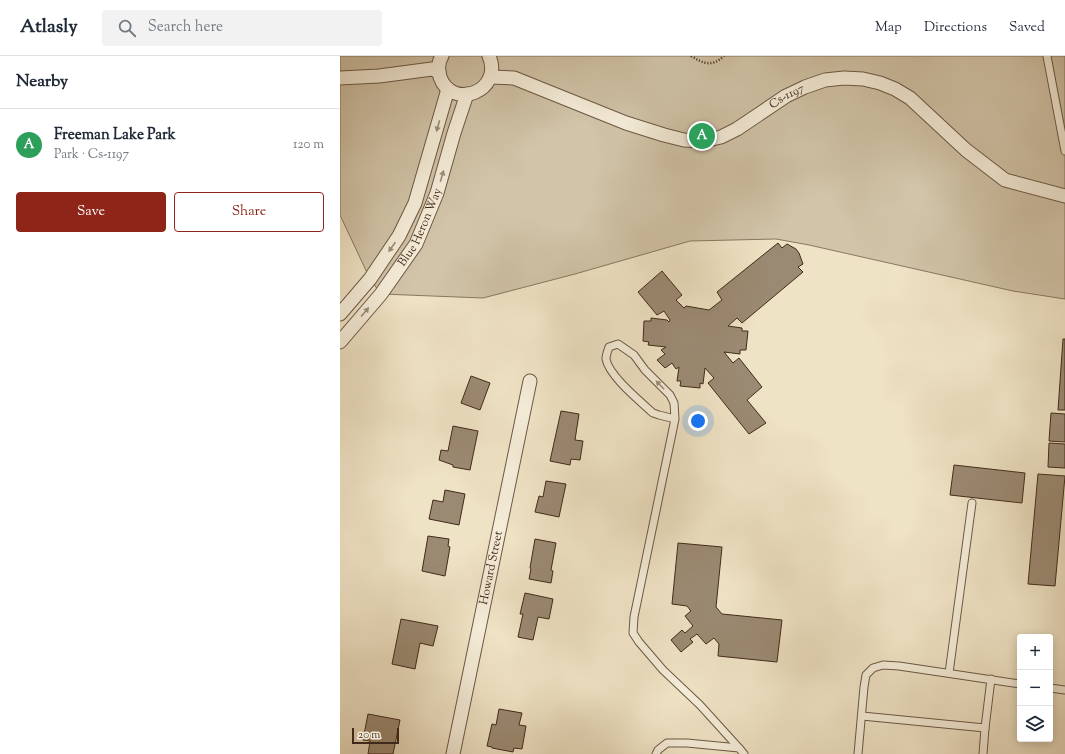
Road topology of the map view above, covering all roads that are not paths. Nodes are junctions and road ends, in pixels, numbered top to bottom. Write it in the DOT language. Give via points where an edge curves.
graph roads {
  1 [pos="442,56"];
  2 [pos="489,56"];
  3 [pos="1048,56"];
  4 [pos="439,72"];
  5 [pos="490,77"];
  6 [pos="340,78"];
  7 [pos="448,89"];
  8 [pos="467,94"];
  9 [pos="1065,151"];
  10 [pos="1065,196"];
  11 [pos="340,314"];
  12 [pos="340,342"];
  13 [pos="530,381"];
  14 [pos="675,419"];
  15 [pos="972,503"];
  16 [pos="949,673"];
  17 [pos="991,680"];
  18 [pos="1017,684"];
  19 [pos="1053,688"];
  20 [pos="1065,690"];
  21 [pos="862,716"];
  22 [pos="985,728"];
  23 [pos="741,751"];
  24 [pos="453,754"];
  25 [pos="656,754"];
  26 [pos="858,754"];
  27 [pos="983,754"];
  1 -- 4 [label="street"];
  2 -- 5 [label="street" via="492,68"];
  3 -- 9 [label="lane"];
  4 -- 6 [label="street" via="432,69"];
  4 -- 7 [label="street"];
  5 -- 8 [label="street" via="484,87"];
  5 -- 10 [label="street, Cs-1197" via="514,78 626,123 684,140 703,141 721,137 737,129 786,96 805,87 844,78 863,79 895,89 910,98 966,150 1005,180"];
  7 -- 8 [label="street"];
  7 -- 11 [label="street, Blue Heron Way, one-way" via="415,203 406,223 370,279"];
  12 -- 8 [label="street, Blue Heron Way, one-way" via="381,294 416,244 437,193"];
  13 -- 24 [label="street, Howard Street"];
  14 -- 14 [label="lane, one-way" via="674,403 670,395 634,355 618,344 609,347 606,357 609,367 622,383 653,413"];
  14 -- 23 [label="lane" via="634,617 634,633 663,670 700,705"];
  15 -- 16 [label="lane"];
  16 -- 17 [label="lane"];
  16 -- 21 [label="lane" via="883,665 873,668 866,675"];
  17 -- 18 [label="lane"];
  17 -- 22 [label="lane"];
  19 -- 20 [label="lane"];
  21 -- 22 [label="lane"];
  21 -- 26 [label="lane"];
  22 -- 27 [label="lane"];
  23 -- 25 [label="lane" via="687,743 667,743"];
}
